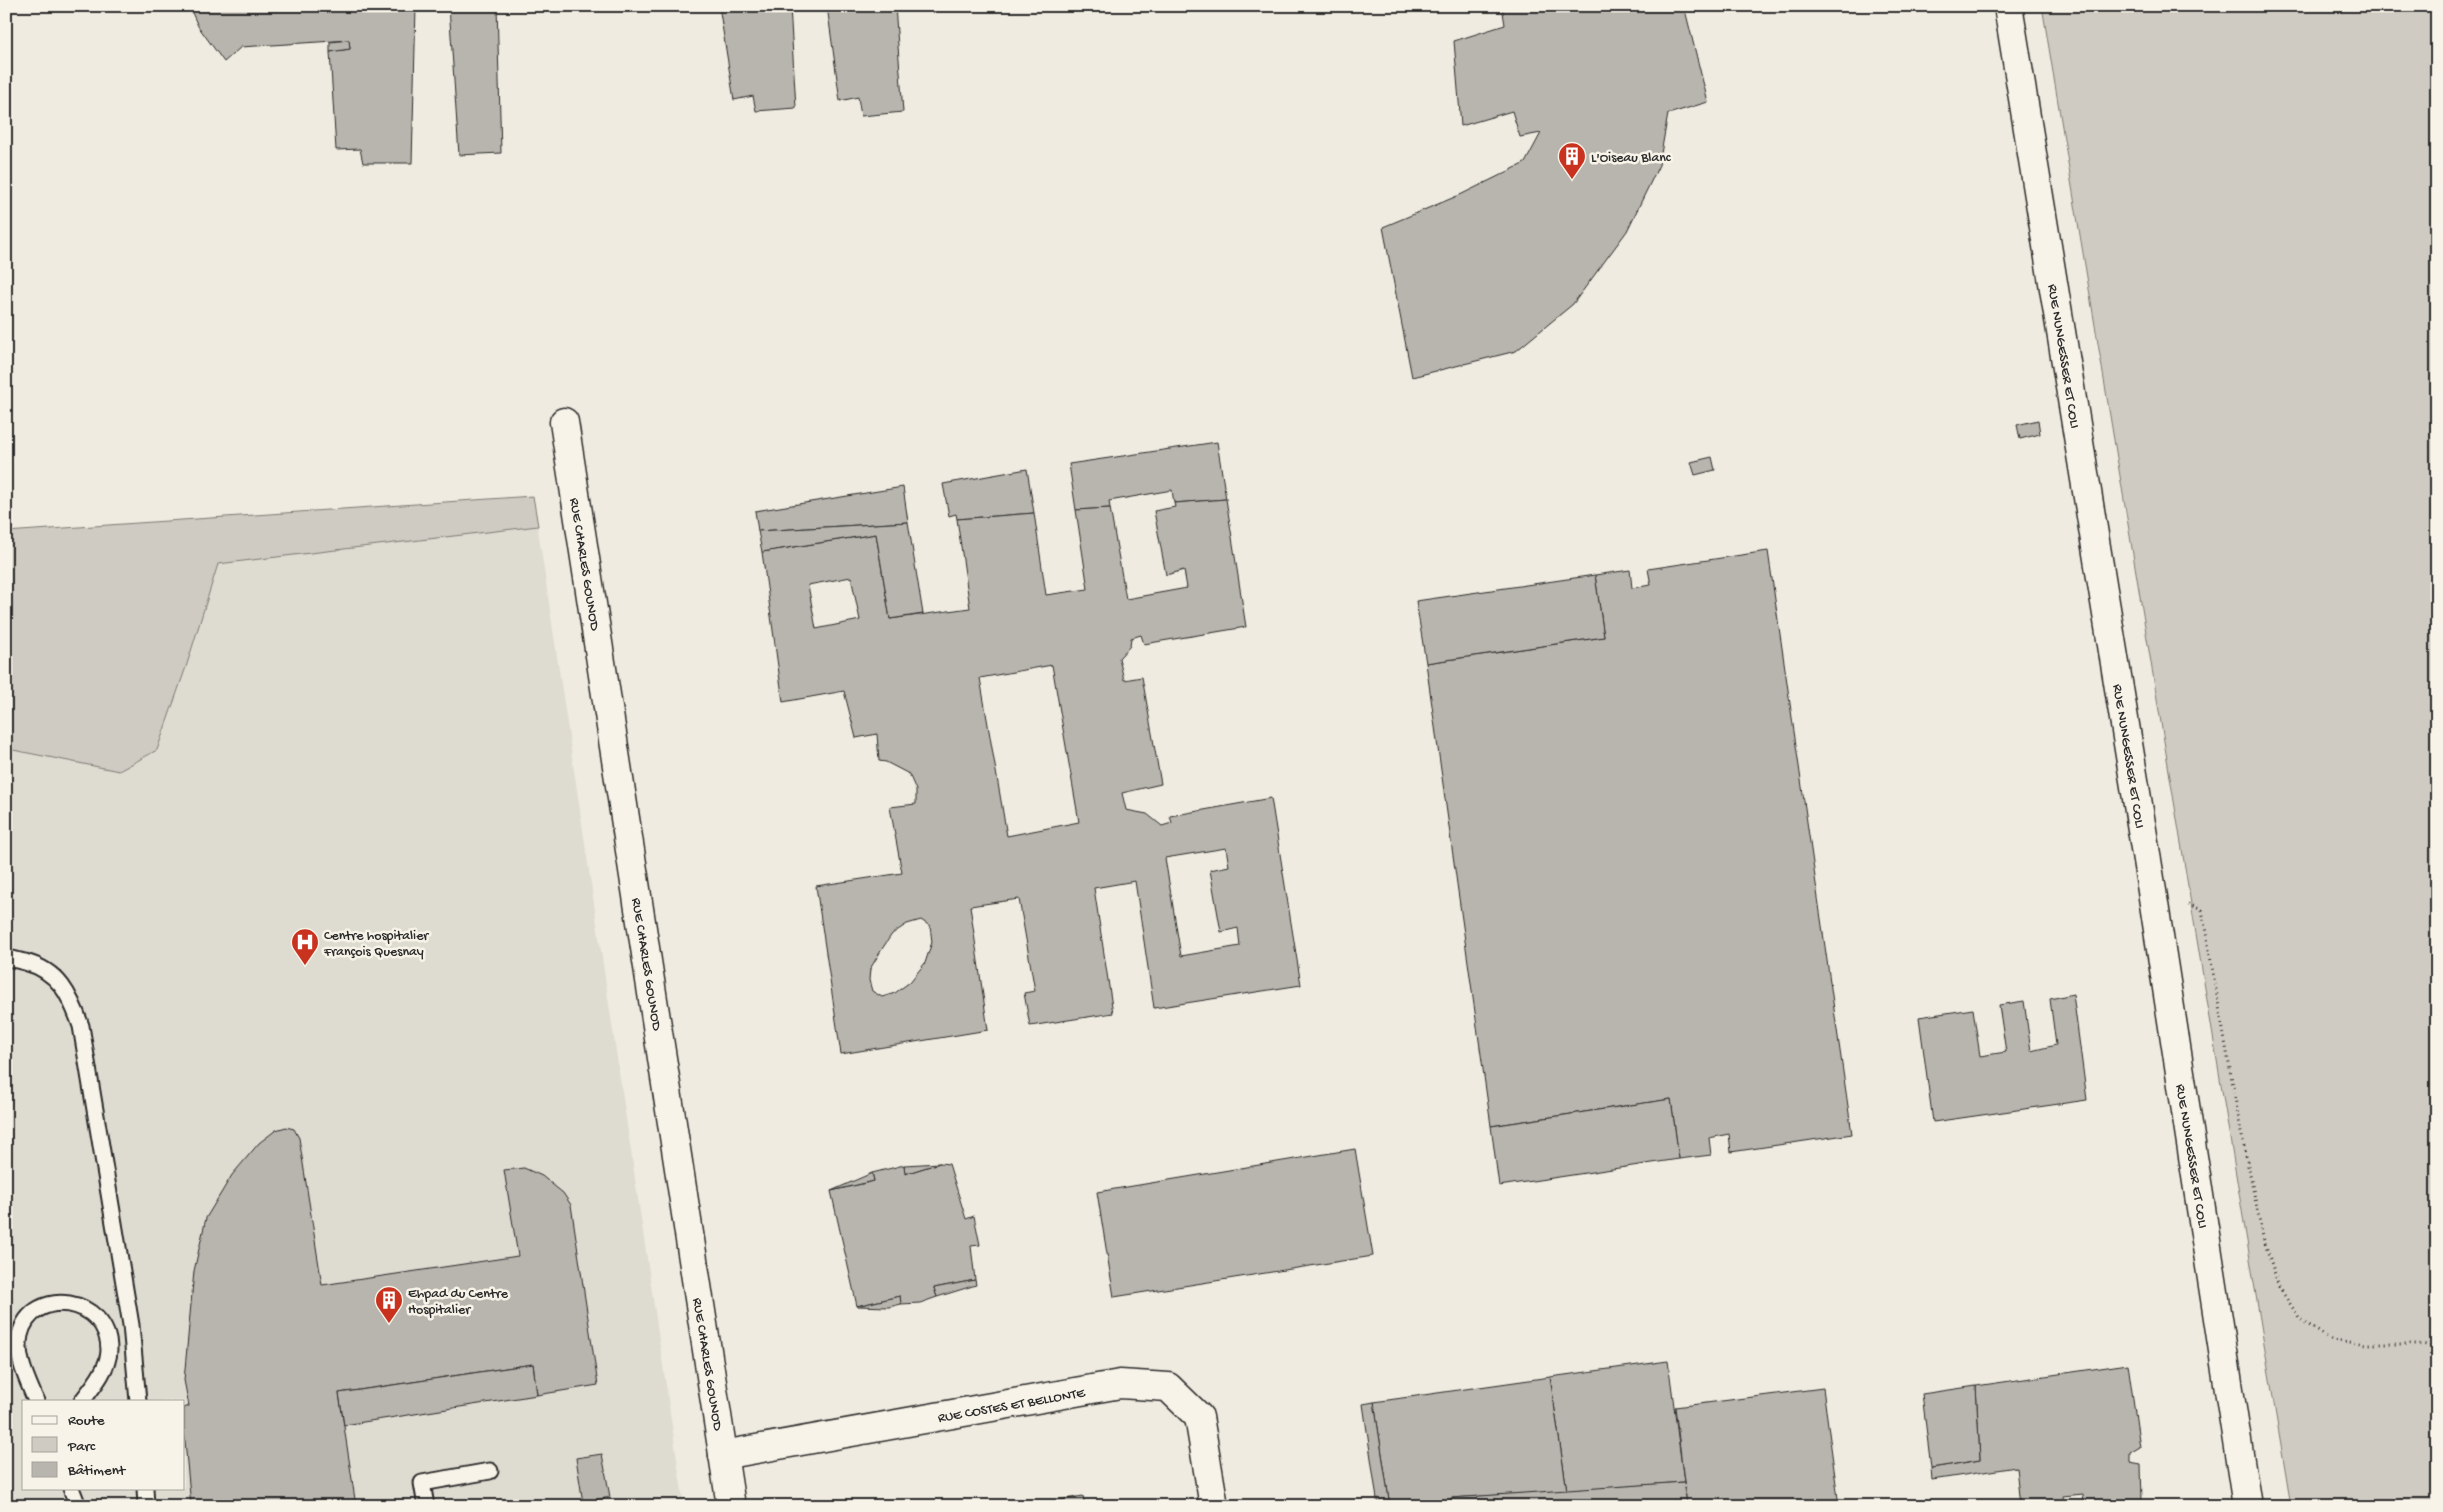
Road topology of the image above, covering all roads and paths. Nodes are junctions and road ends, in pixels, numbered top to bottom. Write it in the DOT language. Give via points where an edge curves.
graph roads {
  1 [pos="2008,6"];
  2 [pos="564,422"];
  3 [pos="2152,891"];
  4 [pos="6,959"];
  5 [pos="2437,1348"];
  6 [pos="36,1400"];
  7 [pos="83,1400"];
  8 [pos="138,1400"];
  9 [pos="723,1455"];
  10 [pos="490,1471"];
  11 [pos="72,1490"];
  12 [pos="144,1490"];
  13 [pos="78,1506"];
  14 [pos="146,1506"];
  15 [pos="426,1506"];
  16 [pos="732,1506"];
  17 [pos="1214,1506"];
  18 [pos="2247,1506"];
  1 -- 3 [label="street, RUE NUNGESSER ET COLI"];
  2 -- 9 [label="street, RUE CHARLES GOUNOD"];
  3 -- 5 [label="path" via="2202,910 2243,1142 2263,1237 2279,1287 2300,1319 2331,1340"];
  3 -- 18 [label="street, RUE NUNGESSER ET COLI"];
  4 -- 8 [label="lane" via="37,965 55,976 71,998 81,1026 130,1325"];
  6 -- 7 [label="lane" via="19,1351 20,1334 38,1311 48,1304 60,1302 85,1309 97,1318 106,1335 109,1352 103,1369"];
  9 -- 16 [label="street, RUE CHARLES GOUNOD"];
  9 -- 17 [label="street, RUE COSTES ET BELLONTE" via="1120,1384 1168,1387 1199,1417"];
  10 -- 15 [label="lane" via="422,1483"];
  11 -- 13 [label="lane"];
  12 -- 14 [label="lane"];
}
